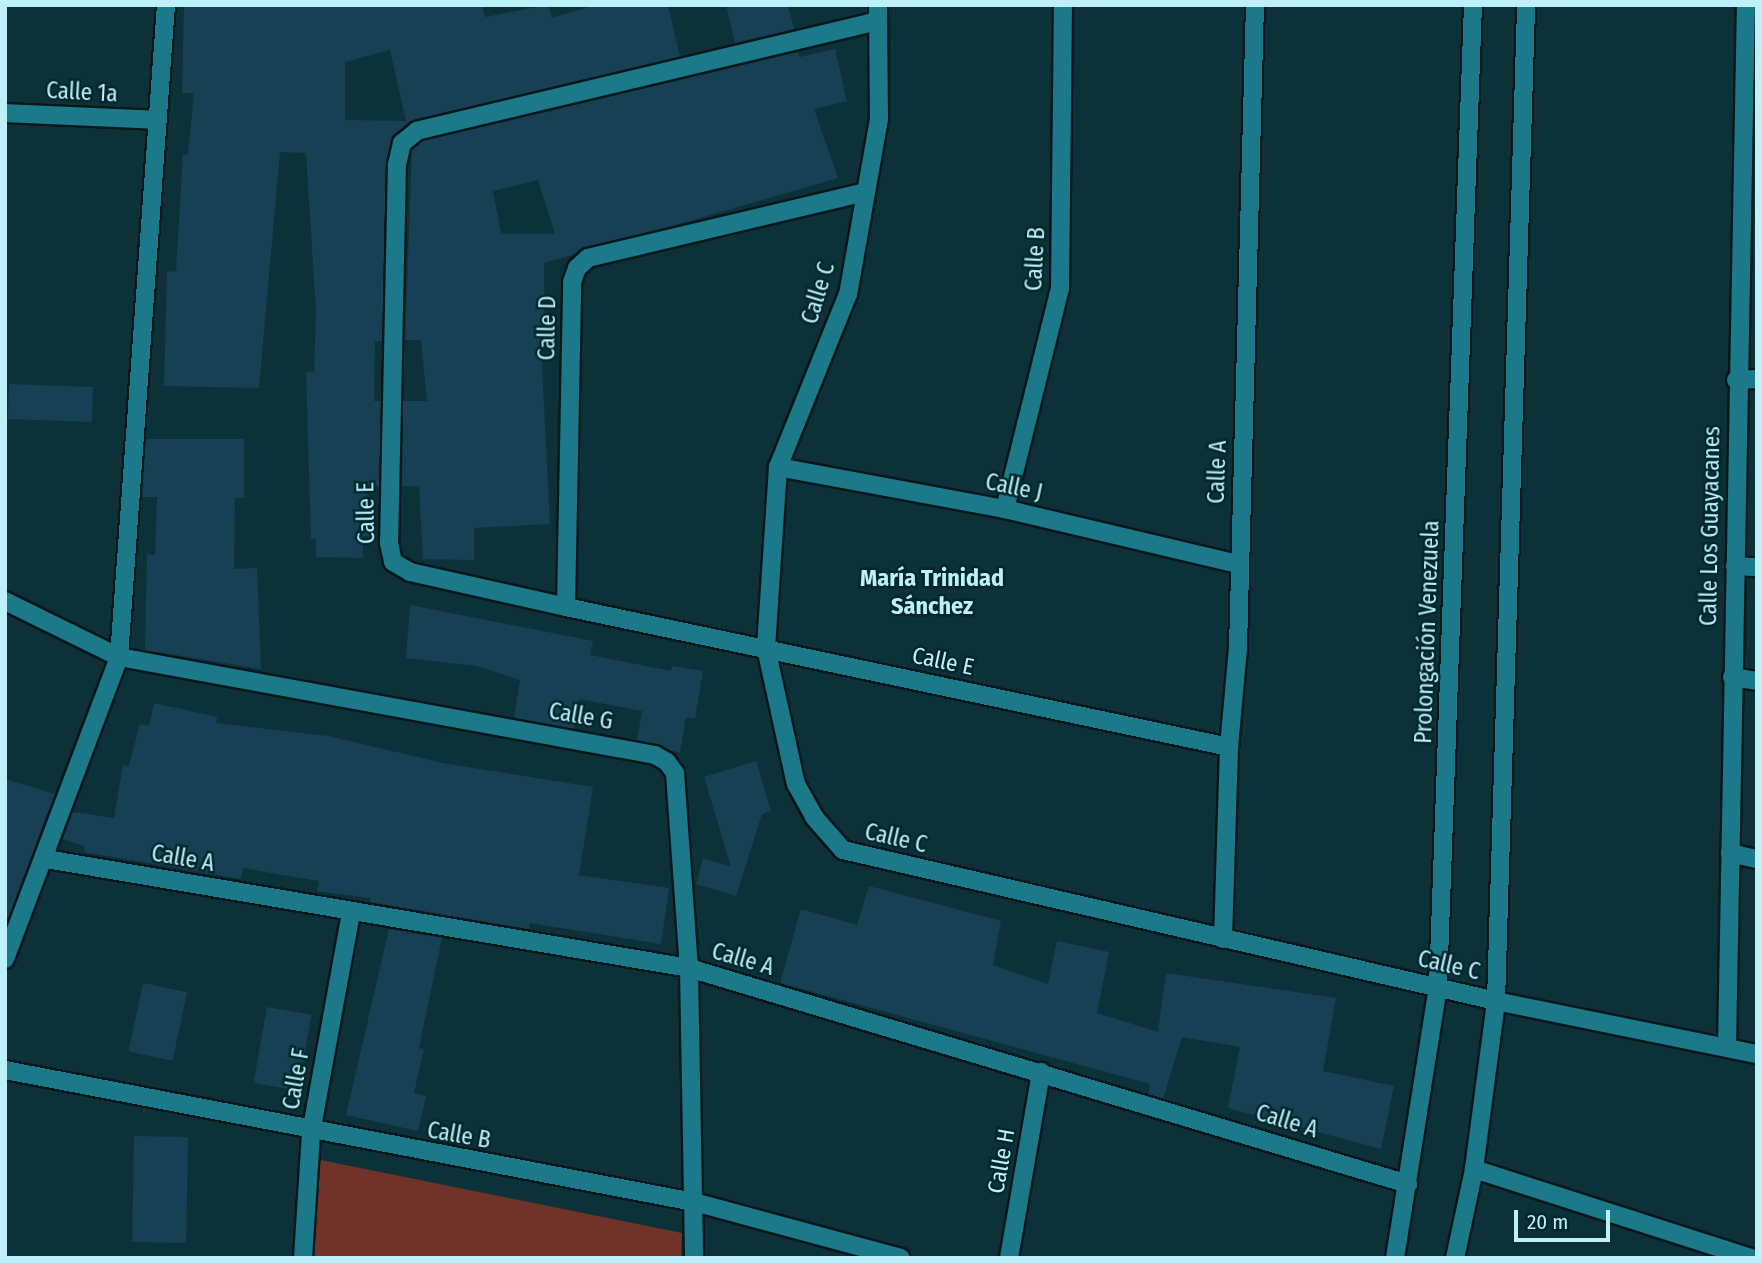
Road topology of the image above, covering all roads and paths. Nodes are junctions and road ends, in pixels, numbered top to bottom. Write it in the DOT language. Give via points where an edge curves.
graph roads {
  1 [pos="166,5"];
  2 [pos="1063,5"];
  3 [pos="1255,5"];
  4 [pos="1474,5"];
  5 [pos="1526,5"];
  6 [pos="1746,5"];
  7 [pos="878,13"];
  8 [pos="5,113"];
  9 [pos="156,120"];
  10 [pos="1750,164"];
  11 [pos="866,192"];
  12 [pos="1757,379"];
  13 [pos="1736,380"];
  14 [pos="778,467"];
  15 [pos="1005,509"];
  16 [pos="1238,564"];
  17 [pos="1735,566"];
  18 [pos="1757,566"];
  19 [pos="5,601"];
  20 [pos="566,607"];
  21 [pos="766,648"];
  22 [pos="119,657"];
  23 [pos="1732,677"];
  24 [pos="1757,681"];
  25 [pos="1229,747"];
  26 [pos="1730,853"];
  27 [pos="46,859"];
  28 [pos="1757,859"];
  29 [pos="351,912"];
  30 [pos="1223,939"];
  31 [pos="5,959"];
  32 [pos="689,968"];
  33 [pos="1438,987"];
  34 [pos="1496,1002"];
  35 [pos="1727,1046"];
  36 [pos="1757,1054"];
  37 [pos="5,1070"];
  38 [pos="1041,1072"];
  39 [pos="311,1133"];
  40 [pos="1474,1169"];
  41 [pos="1408,1184"];
  42 [pos="694,1202"];
  43 [pos="1693,1249"];
  44 [pos="303,1258"];
  45 [pos="694,1258"];
  46 [pos="901,1258"];
  47 [pos="1009,1258"];
  48 [pos="1395,1258"];
  49 [pos="1455,1258"];
  50 [pos="1751,1258"];
  1 -- 9 [label="street"];
  2 -- 15 [label="street, Calle B" via="1060,289"];
  3 -- 16 [label="street, Calle A"];
  4 -- 33 [label="street, Prolongación Venezuela"];
  5 -- 34 [label="street"];
  6 -- 10 [label="street, Calle Los Guayacanes"];
  7 -- 11 [label="street, Calle C" via="879,119"];
  7 -- 20 [label="street, Calle E" via="416,131 402,143 396,177 393,562 411,572"];
  8 -- 9 [label="street, Calle 1a"];
  9 -- 22 [label="street"];
  10 -- 13 [label="street, Calle Los Guayacanes"];
  11 -- 14 [label="street, Calle C" via="848,295"];
  11 -- 20 [label="street, Calle D" via="588,258 577,268 572,282"];
  12 -- 13 [label="street"];
  13 -- 17 [label="street, Calle Los Guayacanes"];
  14 -- 15 [label="street, Calle J"];
  14 -- 21 [label="street, Calle C"];
  15 -- 16 [label="street, Calle J"];
  16 -- 25 [label="street, Calle A"];
  17 -- 18 [label="street"];
  17 -- 23 [label="street, Calle Los Guayacanes"];
  19 -- 22 [label="street, Calle G"];
  20 -- 21 [label="street, Calle E"];
  21 -- 25 [label="street, Calle E"];
  21 -- 30 [label="street, Calle C" via="796,784 843,850"];
  22 -- 27 [label="street"];
  22 -- 32 [label="street, Calle G" via="655,755 675,773"];
  23 -- 24 [label="street"];
  23 -- 26 [label="street, Calle Los Guayacanes"];
  25 -- 30 [label="street, Calle A"];
  26 -- 28 [label="street"];
  26 -- 35 [label="street, Calle Los Guayacanes"];
  27 -- 29 [label="street, Calle A"];
  27 -- 31 [label="street"];
  29 -- 32 [label="street, Calle A"];
  29 -- 39 [label="street, Calle F"];
  30 -- 33 [label="street, Calle C"];
  32 -- 38 [label="street, Calle A"];
  32 -- 42 [label="street, Calle G"];
  33 -- 34 [label="street, Calle C"];
  33 -- 41 [label="street, Prolongación Venezuela"];
  34 -- 35 [label="street, Calle C"];
  34 -- 40 [label="street"];
  35 -- 36 [label="street, Calle C"];
  37 -- 39 [label="street, Calle B"];
  38 -- 41 [label="street, Calle A"];
  38 -- 47 [label="street, Calle H"];
  39 -- 42 [label="street, Calle B"];
  39 -- 44 [label="street, Calle F"];
  40 -- 43 [label="street"];
  40 -- 49 [label="street"];
  41 -- 48 [label="street, Prolongación Venezuela"];
  42 -- 45 [label="street, Calle G"];
  42 -- 46 [label="street, Calle B"];
  43 -- 50 [label="street"];
}
